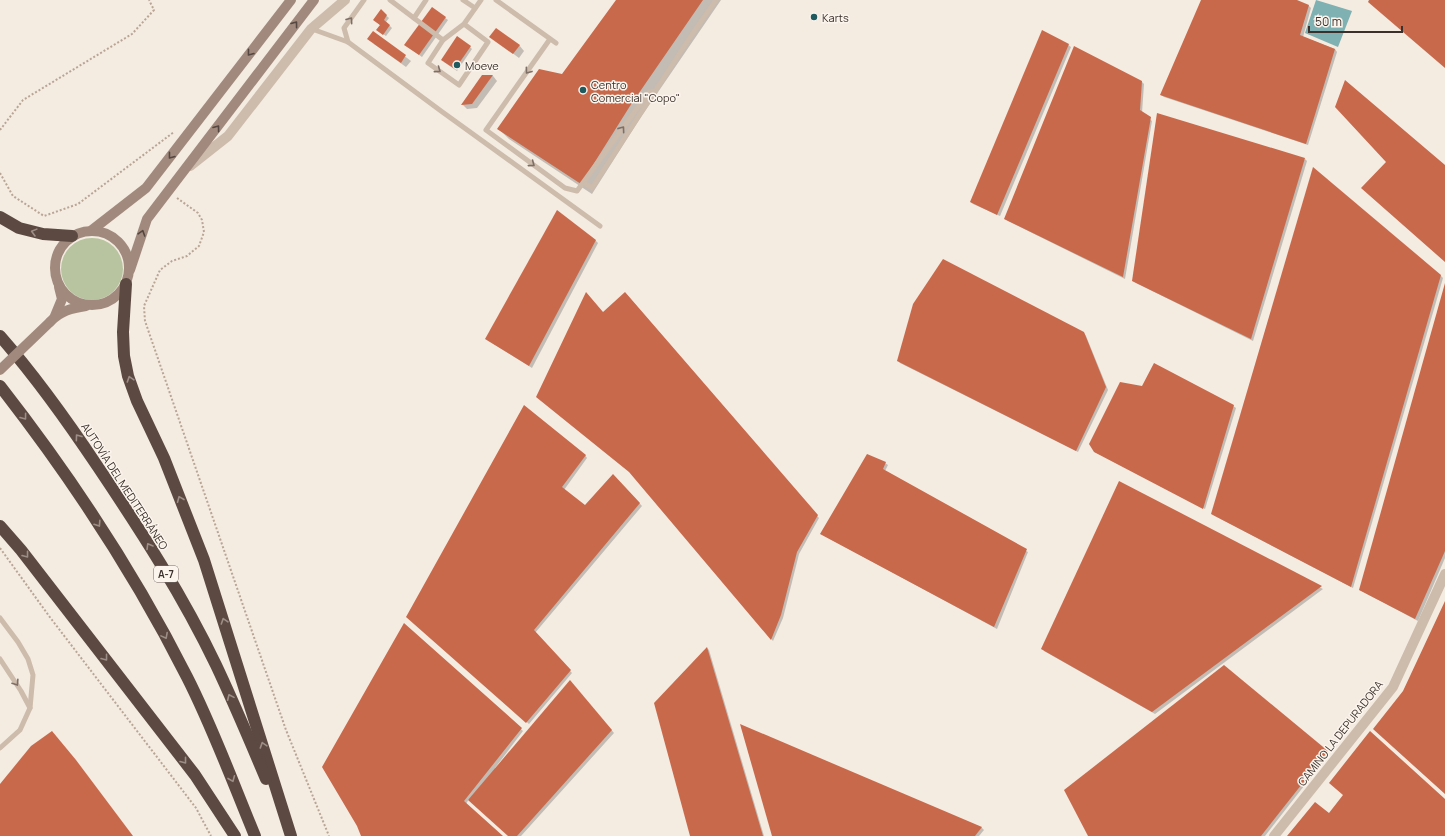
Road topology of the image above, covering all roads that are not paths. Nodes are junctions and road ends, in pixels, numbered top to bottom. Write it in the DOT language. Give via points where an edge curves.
graph roads {
  1 [pos="291,0"];
  2 [pos="314,0"];
  3 [pos="345,0"];
  4 [pos="364,0"];
  5 [pos="390,0"];
  6 [pos="426,0"];
  7 [pos="463,0"];
  8 [pos="481,0"];
  9 [pos="496,0"];
  10 [pos="716,0"];
  11 [pos="475,8"];
  12 [pos="414,18"];
  13 [pos="464,24"];
  14 [pos="311,29"];
  15 [pos="550,39"];
  16 [pos="443,40"];
  17 [pos="348,42"];
  18 [pos="556,43"];
  19 [pos="655,91"];
  20 [pos="184,171"];
  21 [pos="586,184"];
  22 [pos="0,217"];
  23 [pos="600,226"];
  24 [pos="92,230"];
  25 [pos="72,236"];
  26 [pos="130,270"];
  27 [pos="58,283"];
  28 [pos="126,284"];
  29 [pos="92,305"];
  30 [pos="53,319"];
  31 [pos="0,336"];
  32 [pos="0,370"];
  33 [pos="0,386"];
  34 [pos="0,526"];
  35 [pos="1445,574"];
  36 [pos="0,618"];
  37 [pos="0,659"];
  38 [pos="30,708"];
  39 [pos="0,748"];
  40 [pos="236,836"];
  41 [pos="255,836"];
  42 [pos="290,836"];
  43 [pos="1274,836"];
  1 -- 24 [label="main road, one-way" via="146,188"];
  20 -- 2 [label="main road, one-way"];
  3 -- 14 [label="street"];
  17 -- 4 [label="lane, one-way" via="344,28"];
  5 -- 12 [label="lane"];
  6 -- 12 [label="lane"];
  7 -- 11 [label="lane"];
  8 -- 11 [label="lane"];
  9 -- 15 [label="lane"];
  10 -- 19 [label="lane"];
  11 -- 13 [label="lane"];
  12 -- 16 [label="lane"];
  13 -- 16 [label="lane"];
  16 -- 13 [label="lane, one-way" via="428,63 459,85 488,42"];
  14 -- 17 [label="lane"];
  14 -- 20 [label="street" via="228,136"];
  15 -- 18 [label="lane"];
  15 -- 19 [label="lane, one-way" via="486,130 565,188 577,191 649,92"];
  17 -- 23 [label="lane"];
  19 -- 21 [label="lane" via="592,188"];
  26 -- 20 [label="main road, one-way" via="147,220"];
  25 -- 22 [label="highway, one-way" via="43,234 19,228"];
  24 -- 25 [label="main road"];
  24 -- 26 [label="main road" via="104,232 124,247 129,258"];
  25 -- 27 [label="main road" via="58,252 55,262"];
  26 -- 28 [label="main road"];
  27 -- 29 [label="main road" via="72,299"];
  27 -- 30 [label="main road" via="62,300"];
  28 -- 29 [label="main road" via="112,300"];
  42 -- 28 [label="highway, one-way" via="204,560 128,376 123,332"];
  29 -- 30 [label="main road" via="72,308"];
  30 -- 32 [label="main road, bridge"];
  42 -- 31 [label="highway, AUTOVÍA DEL MEDITERRÁNEO / A-7, one-way" via="216,664 180,598 127,509 78,437"];
  33 -- 41 [label="highway, one-way" via="52,455 100,526 153,613 193,691"];
  34 -- 40 [label="highway, one-way" via="22,550 195,775"];
  35 -- 43 [label="street, CAMINO LA DEPURADORA" via="1393,687"];
  36 -- 38 [label="lane" via="18,642 34,675"];
  37 -- 38 [label="lane, one-way" via="22,691"];
  38 -- 39 [label="lane" via="20,730"];
}
